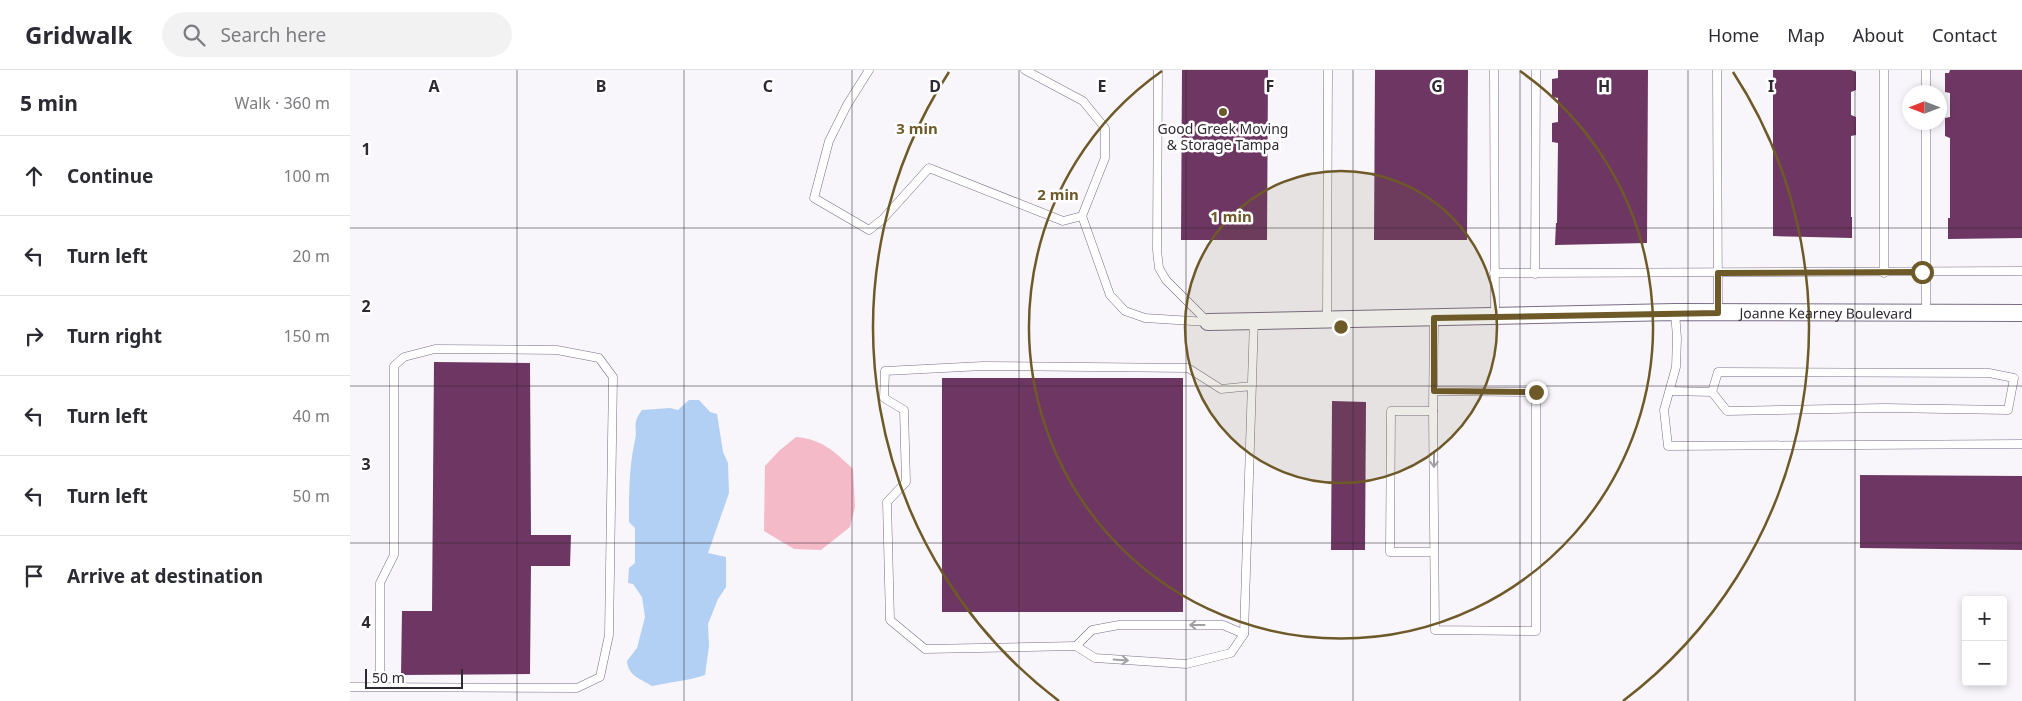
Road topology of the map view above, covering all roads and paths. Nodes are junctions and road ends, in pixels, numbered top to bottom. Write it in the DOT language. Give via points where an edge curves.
graph roads {
  1 [pos="869,70"];
  2 [pos="1025,70"];
  3 [pos="1158,70"];
  4 [pos="1328,70"];
  5 [pos="1494,70"];
  6 [pos="1536,70"];
  7 [pos="1717,70"];
  8 [pos="1884,70"];
  9 [pos="1926,70"];
  10 [pos="1926,85"];
  11 [pos="1926,130"];
  12 [pos="1082,216"];
  13 [pos="2022,271"];
  14 [pos="1884,272"];
  15 [pos="1926,272"];
  16 [pos="1718,273"];
  17 [pos="1494,274"];
  18 [pos="1535,274"];
  19 [pos="1676,312"];
  20 [pos="1718,313"];
  21 [pos="2022,313"];
  22 [pos="1926,314"];
  23 [pos="1495,316"];
  24 [pos="1327,318"];
  25 [pos="1434,318"];
  26 [pos="1254,319"];
  27 [pos="1208,322"];
  28 [pos="1252,386"];
  29 [pos="1434,391"];
  30 [pos="1670,391"];
  31 [pos="1712,392"];
  32 [pos="1434,411"];
  33 [pos="2022,444"];
  34 [pos="1434,552"];
  35 [pos="1244,634"];
  36 [pos="1076,646"];
  37 [pos="350,687"];
  38 [pos="380,687"];
  1 -- 12 [label="lane" via="829,141 814,198 869,230 929,168 1063,221"];
  2 -- 12 [label="lane" via="1083,101 1105,128 1104,158"];
  3 -- 27 [label="lane" via="1159,268 1166,280"];
  4 -- 24 [label="lane"];
  5 -- 17 [label="lane"];
  6 -- 18 [label="lane"];
  7 -- 16 [label="lane"];
  8 -- 14 [label="lane"];
  9 -- 10 [label="lane"];
  11 -- 15 [label="lane"];
  12 -- 27 [label="lane" via="1110,295 1126,311 1145,318"];
  13 -- 15 [label="lane"];
  14 -- 15 [label="lane"];
  14 -- 16 [label="lane"];
  15 -- 22 [label="lane"];
  16 -- 18 [label="lane"];
  16 -- 20 [label="lane"];
  17 -- 18 [label="lane"];
  17 -- 23 [label="lane"];
  19 -- 20 [label="street, Joanne Kearney Boulevard"];
  19 -- 23 [label="street, Joanne Kearney Boulevard"];
  19 -- 30 [label="lane" via="1676,367"];
  20 -- 22 [label="street, Joanne Kearney Boulevard"];
  21 -- 22 [label="street, Joanne Kearney Boulevard"];
  23 -- 25 [label="street, Joanne Kearney Boulevard"];
  24 -- 25 [label="street, Joanne Kearney Boulevard"];
  24 -- 26 [label="street, Joanne Kearney Boulevard"];
  25 -- 29 [label="lane"];
  26 -- 27 [label="street, Joanne Kearney Boulevard"];
  26 -- 28 [label="lane"];
  28 -- 35 [label="lane"];
  28 -- 36 [label="lane" via="1221,389 1188,368 983,366 885,371 884,398 904,410 906,473 906,482 887,502 890,620 925,649"];
  29 -- 32 [label="lane"];
  29 -- 34 [label="lane" via="1536,392 1536,631 1435,630"];
  30 -- 31 [label="lane"];
  30 -- 33 [label="lane" via="1664,410 1668,446"];
  31 -- 31 [label="lane" via="1727,411 2008,410 2014,378 1989,373 1718,372"];
  32 -- 34 [label="lane, one-way"];
  32 -- 34 [label="lane" via="1391,411 1390,552"];
  35 -- 36 [label="lane, one-way" via="1224,625 1119,626 1092,630"];
  36 -- 35 [label="lane, one-way" via="1095,658 1186,664 1232,653"];
  37 -- 38 [label="lane"];
  38 -- 38 [label="lane" via="380,583 394,555 394,366 404,357 435,349 557,350 599,358 613,377 609,635 600,677 577,688"];
}
